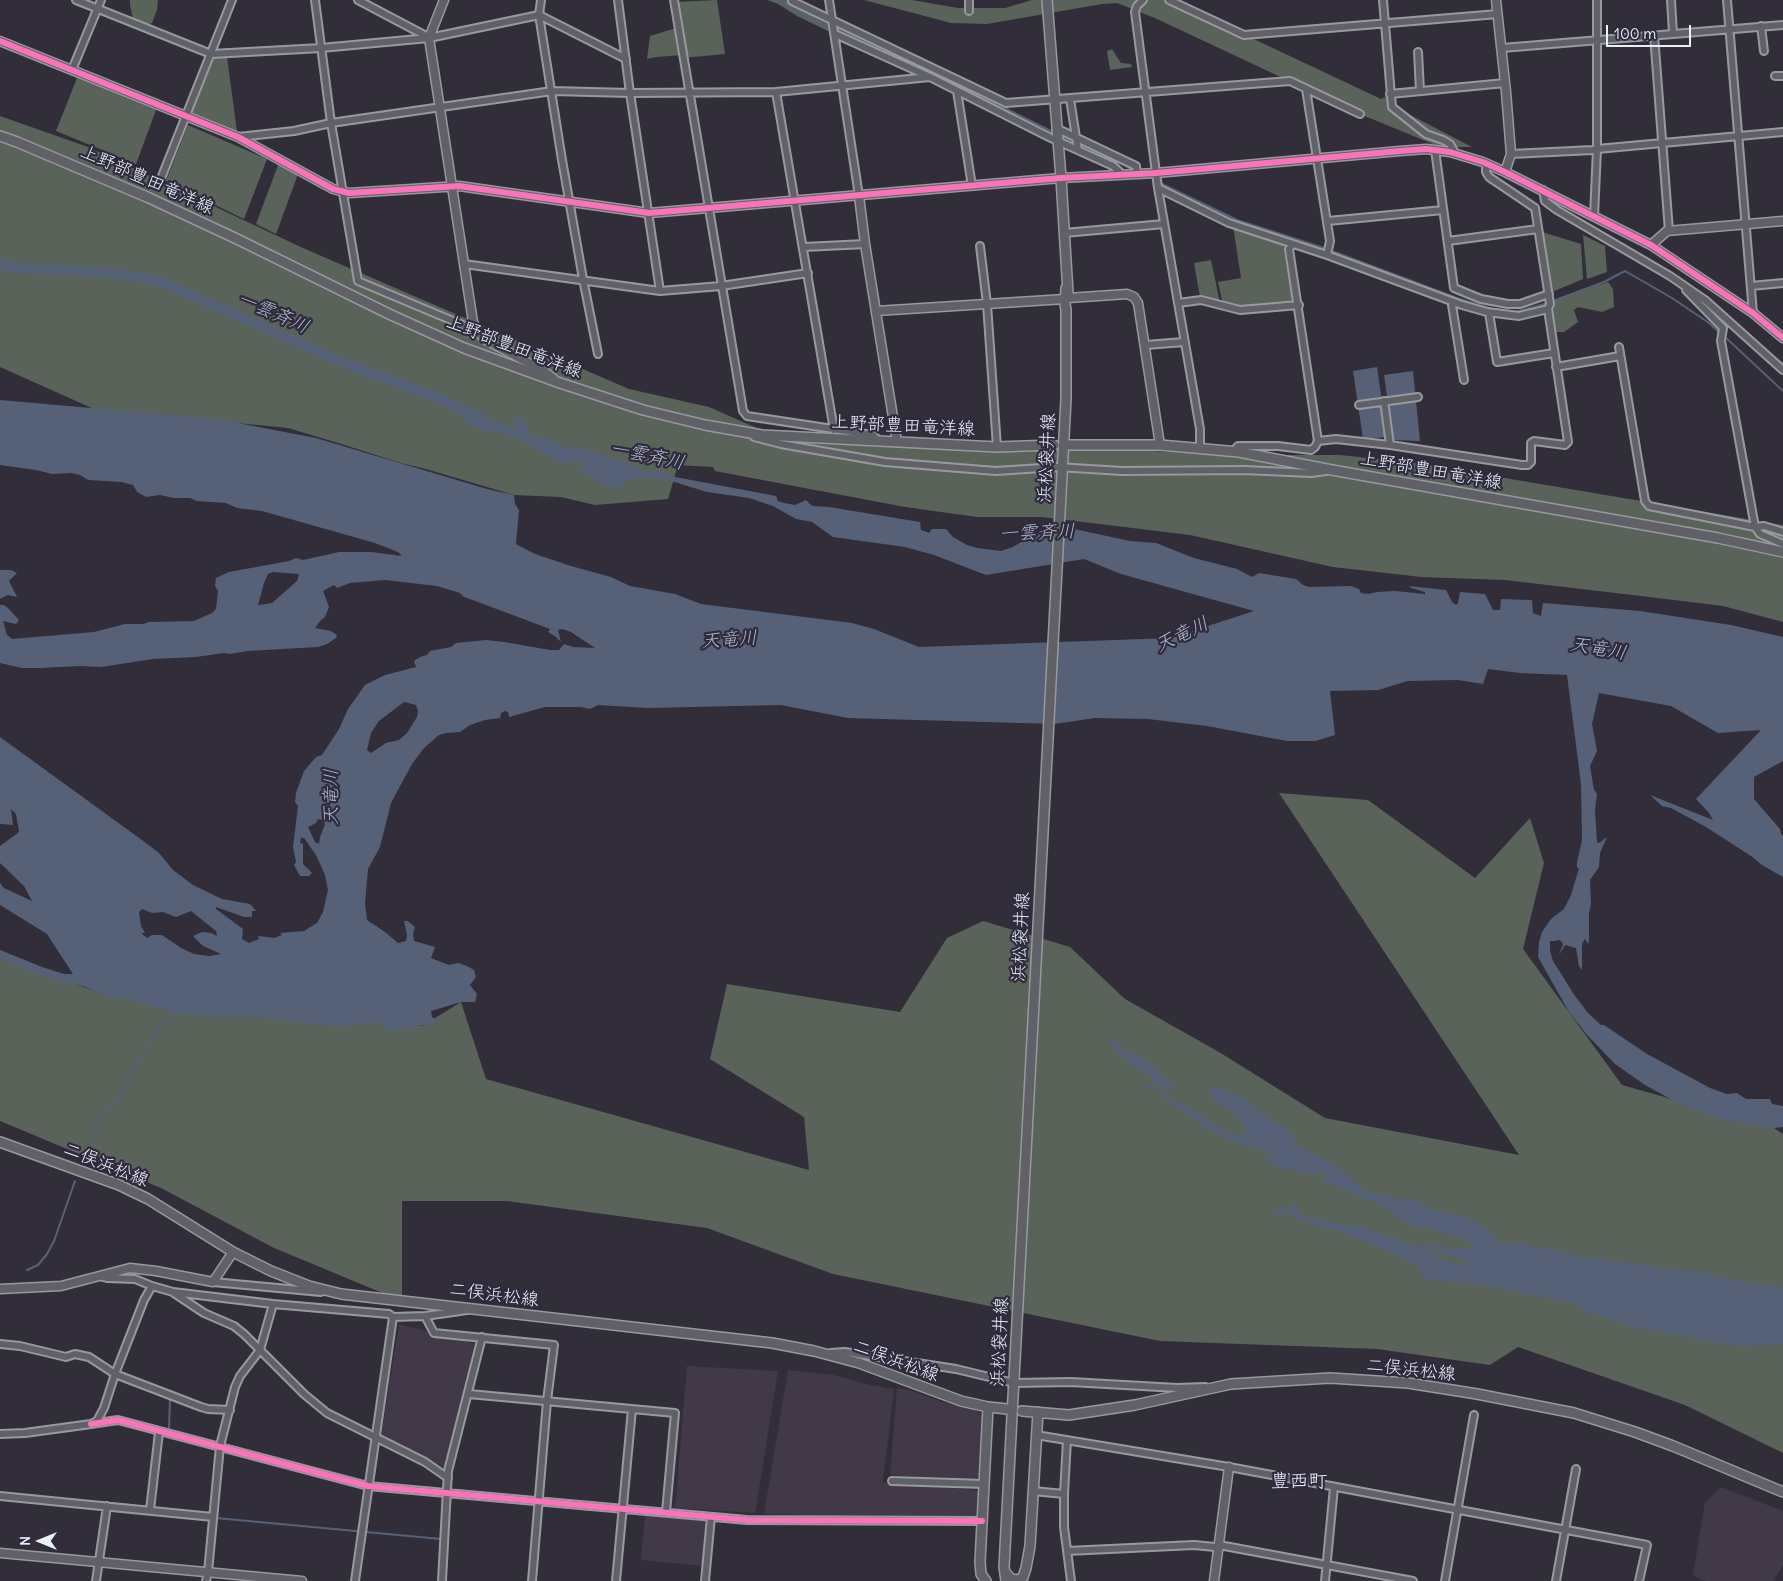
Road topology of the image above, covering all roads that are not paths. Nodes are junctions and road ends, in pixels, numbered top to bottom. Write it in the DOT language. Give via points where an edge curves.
graph roads {
  1 [pos="76,0"];
  2 [pos="101,0"];
  3 [pos="232,0"];
  4 [pos="315,0"];
  5 [pos="358,0"];
  6 [pos="444,0"];
  7 [pos="541,0"];
  8 [pos="618,0"];
  9 [pos="674,0"];
  10 [pos="830,0"];
  11 [pos="969,0"];
  12 [pos="1047,0"];
  13 [pos="1143,0"];
  14 [pos="1169,0"];
  15 [pos="1383,0"];
  16 [pos="1496,0"];
  17 [pos="1597,0"];
  18 [pos="1671,0"];
  19 [pos="1727,0"];
  20 [pos="792,1"];
  21 [pos="97,9"];
  22 [pos="969,11"];
  23 [pos="1498,14"];
  24 [pos="539,15"];
  25 [pos="833,20"];
  26 [pos="1385,23"];
  27 [pos="1783,24"];
  28 [pos="1761,26"];
  29 [pos="1729,29"];
  30 [pos="1673,33"];
  31 [pos="835,34"];
  32 [pos="1654,35"];
  33 [pos="429,38"];
  34 [pos="1596,39"];
  35 [pos="0,41"];
  36 [pos="321,48"];
  37 [pos="1502,48"];
  38 [pos="1764,51"];
  39 [pos="1418,52"];
  40 [pos="211,54"];
  41 [pos="626,59"];
  42 [pos="72,70"];
  43 [pos="1775,76"];
  44 [pos="1783,76"];
  45 [pos="930,77"];
  46 [pos="1505,83"];
  47 [pos="965,84"];
  48 [pos="842,87"];
  49 [pos="1306,89"];
  50 [pos="552,91"];
  51 [pos="956,91"];
  52 [pos="1420,91"];
  53 [pos="776,92"];
  54 [pos="1146,92"];
  55 [pos="630,93"];
  56 [pos="689,93"];
  57 [pos="1390,94"];
  58 [pos="1070,99"];
  59 [pos="1054,101"];
  60 [pos="439,107"];
  61 [pos="1360,114"];
  62 [pos="186,116"];
  63 [pos="331,124"];
  64 [pos="1783,132"];
  65 [pos="1057,134"];
  66 [pos="0,136"];
  67 [pos="1738,136"];
  68 [pos="238,137"];
  69 [pos="1076,138"];
  70 [pos="1663,143"];
  71 [pos="1597,149"];
  72 [pos="1078,150"];
  73 [pos="1435,150"];
  74 [pos="1455,153"];
  75 [pos="1511,154"];
  76 [pos="1316,157"];
  77 [pos="1486,164"];
  78 [pos="1505,172"];
  79 [pos="1156,173"];
  80 [pos="1137,174"];
  81 [pos="1123,175"];
  82 [pos="1061,178"];
  83 [pos="160,181"];
  84 [pos="452,186"];
  85 [pos="972,186"];
  86 [pos="1158,188"];
  87 [pos="1543,190"];
  88 [pos="342,192"];
  89 [pos="859,196"];
  90 [pos="794,201"];
  91 [pos="569,202"];
  92 [pos="709,208"];
  93 [pos="1443,210"];
  94 [pos="649,213"];
  95 [pos="1594,216"];
  96 [pos="1328,221"];
  97 [pos="1783,221"];
  98 [pos="1164,224"];
  99 [pos="1746,224"];
  100 [pos="1538,229"];
  101 [pos="1670,231"];
  102 [pos="1064,234"];
  103 [pos="1448,241"];
  104 [pos="865,244"];
  105 [pos="1293,244"];
  106 [pos="1651,245"];
  107 [pos="980,246"];
  108 [pos="804,248"];
  109 [pos="1327,255"];
  110 [pos="464,264"];
  111 [pos="808,273"];
  112 [pos="583,279"];
  113 [pos="1783,283"];
  114 [pos="721,286"];
  115 [pos="1684,286"];
  116 [pos="1751,286"];
  117 [pos="660,291"];
  118 [pos="1549,294"];
  119 [pos="1066,299"];
  120 [pos="1453,302"];
  121 [pos="1178,303"];
  122 [pos="987,304"];
  123 [pos="1298,305"];
  124 [pos="1548,309"];
  125 [pos="876,311"];
  126 [pos="1489,313"];
  127 [pos="1753,313"];
  128 [pos="477,331"];
  129 [pos="1783,338"];
  130 [pos="1184,342"];
  131 [pos="1146,345"];
  132 [pos="1619,347"];
  133 [pos="598,354"];
  134 [pos="1554,354"];
  135 [pos="1620,356"];
  136 [pos="1556,367"];
  137 [pos="1783,370"];
  138 [pos="1464,380"];
  139 [pos="560,384"];
  140 [pos="1418,397"];
  141 [pos="1384,401"];
  142 [pos="1359,405"];
  143 [pos="705,425"];
  144 [pos="834,430"];
  145 [pos="879,441"];
  146 [pos="1318,441"];
  147 [pos="897,442"];
  148 [pos="1054,445"];
  149 [pos="1070,445"];
  150 [pos="1160,445"];
  151 [pos="1390,445"];
  152 [pos="997,447"];
  153 [pos="1200,448"];
  154 [pos="1233,452"];
  155 [pos="1063,467"];
  156 [pos="1332,470"];
  157 [pos="1755,527"];
  158 [pos="1783,532"];
  159 [pos="1783,544"];
  160 [pos="1783,552"];
  161 [pos="0,1142"];
  162 [pos="233,1252"];
  163 [pos="100,1276"];
  164 [pos="212,1282"];
  165 [pos="152,1286"];
  166 [pos="0,1289"];
  167 [pos="173,1292"];
  168 [pos="341,1294"];
  169 [pos="273,1304"];
  170 [pos="475,1309"];
  171 [pos="425,1316"];
  172 [pos="393,1317"];
  173 [pos="482,1337"];
  174 [pos="0,1344"];
  175 [pos="260,1350"];
  176 [pos="826,1354"];
  177 [pos="114,1374"];
  178 [pos="1014,1383"];
  179 [pos="1231,1384"];
  180 [pos="469,1394"];
  181 [pos="547,1402"];
  182 [pos="988,1407"];
  183 [pos="632,1409"];
  184 [pos="1007,1409"];
  185 [pos="230,1410"];
  186 [pos="1022,1411"];
  187 [pos="1038,1412"];
  188 [pos="1474,1415"];
  189 [pos="91,1424"];
  190 [pos="159,1432"];
  191 [pos="0,1434"];
  192 [pos="1036,1434"];
  193 [pos="376,1438"];
  194 [pos="1067,1440"];
  195 [pos="220,1446"];
  196 [pos="1229,1467"];
  197 [pos="1576,1469"];
  198 [pos="448,1478"];
  199 [pos="892,1481"];
  200 [pos="984,1484"];
  201 [pos="368,1486"];
  202 [pos="1334,1487"];
  203 [pos="1033,1491"];
  204 [pos="446,1492"];
  205 [pos="1783,1492"];
  206 [pos="1064,1494"];
  207 [pos="0,1496"];
  208 [pos="540,1502"];
  209 [pos="106,1506"];
  210 [pos="622,1508"];
  211 [pos="150,1510"];
  212 [pos="1458,1510"];
  213 [pos="666,1512"];
  214 [pos="711,1516"];
  215 [pos="213,1517"];
  216 [pos="982,1521"];
  217 [pos="1566,1530"];
  218 [pos="1219,1545"];
  219 [pos="1030,1546"];
  220 [pos="1067,1551"];
  221 [pos="0,1553"];
  222 [pos="98,1563"];
  223 [pos="1327,1564"];
  224 [pos="208,1572"];
  225 [pos="1004,1575"];
  226 [pos="96,1581"];
  227 [pos="206,1581"];
  228 [pos="302,1581"];
  229 [pos="355,1581"];
  230 [pos="442,1581"];
  231 [pos="532,1581"];
  232 [pos="616,1581"];
  233 [pos="706,1581"];
  234 [pos="986,1581"];
  235 [pos="1027,1581"];
  236 [pos="1071,1581"];
  237 [pos="1214,1581"];
  238 [pos="1325,1581"];
  239 [pos="1413,1581"];
  240 [pos="1445,1581"];
  241 [pos="1556,1581"];
  242 [pos="1639,1581"];
  1 -- 21 [label="street"];
  2 -- 21 [label="street"];
  3 -- 40 [label="street"];
  4 -- 36 [label="street"];
  5 -- 33 [label="street"];
  6 -- 33 [label="street"];
  7 -- 24 [label="street"];
  8 -- 41 [label="street"];
  9 -- 56 [label="street"];
  10 -- 25 [label="street"];
  11 -- 22 [label="street"];
  12 -- 59 [label="main road, 浜松袋井線"];
  13 -- 54 [label="street" via="1135,12"];
  14 -- 26 [label="street" via="1244,35"];
  15 -- 26 [label="street"];
  16 -- 23 [label="street"];
  17 -- 34 [label="street"];
  18 -- 30 [label="street"];
  19 -- 29 [label="street"];
  20 -- 25 [label="street"];
  21 -- 40 [label="street"];
  21 -- 42 [label="street"];
  23 -- 26 [label="street"];
  23 -- 37 [label="street"];
  24 -- 33 [label="street"];
  24 -- 41 [label="street"];
  24 -- 50 [label="street"];
  25 -- 31 [label="street"];
  25 -- 47 [label="street"];
  26 -- 57 [label="street"];
  27 -- 28 [label="street"];
  28 -- 29 [label="street"];
  28 -- 38 [label="street"];
  29 -- 30 [label="street"];
  29 -- 67 [label="street"];
  30 -- 32 [label="street"];
  31 -- 45 [label="street"];
  31 -- 48 [label="street"];
  32 -- 34 [label="street"];
  32 -- 70 [label="street"];
  33 -- 36 [label="street"];
  33 -- 60 [label="street"];
  34 -- 37 [label="street"];
  34 -- 71 [label="street"];
  35 -- 42 [label="street"];
  36 -- 40 [label="street"];
  36 -- 63 [label="street"];
  37 -- 46 [label="street"];
  39 -- 52 [label="street"];
  40 -- 62 [label="street"];
  41 -- 55 [label="street"];
  42 -- 62 [label="street"];
  43 -- 44 [label="street"];
  45 -- 48 [label="street"];
  45 -- 51 [label="street"];
  46 -- 52 [label="street"];
  46 -- 75 [label="street"];
  47 -- 51 [label="street"];
  47 -- 59 [label="street" via="1006,103"];
  48 -- 53 [label="street"];
  48 -- 89 [label="street"];
  49 -- 54 [label="street" via="1290,81"];
  49 -- 61 [label="street"];
  49 -- 76 [label="street"];
  50 -- 55 [label="street"];
  50 -- 60 [label="street"];
  50 -- 91 [label="street"];
  51 -- 65 [label="street"];
  51 -- 85 [label="street"];
  52 -- 57 [label="street"];
  53 -- 56 [label="street"];
  53 -- 90 [label="street"];
  54 -- 58 [label="street"];
  54 -- 79 [label="street"];
  55 -- 56 [label="street"];
  55 -- 94 [label="street"];
  56 -- 92 [label="street"];
  57 -- 74 [label="street" via="1392,107 1426,134 1450,144"];
  58 -- 59 [label="street"];
  58 -- 69 [label="street"];
  59 -- 65 [label="main road, 浜松袋井線"];
  60 -- 63 [label="street"];
  60 -- 84 [label="street"];
  62 -- 68 [label="street"];
  62 -- 83 [label="street"];
  63 -- 68 [label="street"];
  63 -- 88 [label="street"];
  64 -- 67 [label="street"];
  65 -- 69 [label="street"];
  65 -- 72 [label="street"];
  65 -- 82 [label="main road, 浜松袋井線"];
  66 -- 139 [label="main road, 上野部豊田竜洋線" via="147,197 456,344"];
  67 -- 70 [label="street"];
  67 -- 99 [label="street"];
  68 -- 88 [label="street"];
  69 -- 72 [label="street"];
  69 -- 80 [label="street" via="1136,166"];
  70 -- 71 [label="street"];
  70 -- 101 [label="street"];
  71 -- 75 [label="street"];
  71 -- 95 [label="street"];
  72 -- 81 [label="street" via="1113,166"];
  73 -- 74 [label="street"];
  73 -- 76 [label="street"];
  73 -- 93 [label="street"];
  74 -- 77 [label="street"];
  75 -- 78 [label="street"];
  76 -- 79 [label="street"];
  76 -- 96 [label="street"];
  77 -- 78 [label="street"];
  77 -- 100 [label="street" via="1489,177 1534,208"];
  78 -- 87 [label="street"];
  79 -- 80 [label="street"];
  79 -- 86 [label="street"];
  80 -- 81 [label="street"];
  81 -- 82 [label="street"];
  82 -- 85 [label="street"];
  82 -- 102 [label="main road, 浜松袋井線"];
  84 -- 88 [label="street"];
  84 -- 91 [label="street"];
  84 -- 110 [label="street"];
  85 -- 89 [label="street"];
  86 -- 98 [label="street"];
  86 -- 105 [label="street" via="1229,223"];
  87 -- 95 [label="street"];
  87 -- 115 [label="street" via="1545,201 1557,210"];
  88 -- 128 [label="street" via="358,281"];
  89 -- 90 [label="street"];
  89 -- 104 [label="street"];
  90 -- 92 [label="street"];
  90 -- 108 [label="street"];
  91 -- 94 [label="street"];
  91 -- 112 [label="street"];
  92 -- 94 [label="street"];
  92 -- 114 [label="street"];
  93 -- 96 [label="street"];
  93 -- 103 [label="street"];
  94 -- 117 [label="street"];
  95 -- 106 [label="street"];
  96 -- 109 [label="street" via="1330,245"];
  97 -- 99 [label="street"];
  98 -- 102 [label="street"];
  98 -- 121 [label="street"];
  99 -- 101 [label="street"];
  99 -- 116 [label="street"];
  100 -- 103 [label="street"];
  100 -- 118 [label="street"];
  101 -- 106 [label="street"];
  102 -- 119 [label="main road, 浜松袋井線"];
  103 -- 118 [label="street" via="1454,288 1481,299 1508,304 1520,304"];
  104 -- 108 [label="street"];
  104 -- 125 [label="street"];
  105 -- 109 [label="street"];
  105 -- 123 [label="street" via="1290,249"];
  106 -- 127 [label="street"];
  107 -- 122 [label="street"];
  108 -- 111 [label="street"];
  109 -- 120 [label="street"];
  110 -- 112 [label="street"];
  110 -- 128 [label="street"];
  111 -- 114 [label="street"];
  111 -- 144 [label="street"];
  112 -- 117 [label="street"];
  112 -- 133 [label="street"];
  113 -- 116 [label="street"];
  114 -- 117 [label="street"];
  114 -- 144 [label="street" via="743,411 747,416"];
  115 -- 137 [label="street" via="1705,300"];
  115 -- 157 [label="street" via="1699,306 1723,328 1720,341"];
  116 -- 127 [label="street"];
  118 -- 124 [label="street"];
  119 -- 122 [label="street"];
  119 -- 131 [label="street" via="1128,294 1134,297"];
  119 -- 155 [label="main road, 浜松袋井線"];
  120 -- 126 [label="street"];
  120 -- 138 [label="street"];
  121 -- 123 [label="street" via="1201,300 1240,310"];
  121 -- 130 [label="street"];
  122 -- 125 [label="street"];
  122 -- 152 [label="street"];
  123 -- 146 [label="street"];
  124 -- 126 [label="street" via="1520,316"];
  124 -- 134 [label="street"];
  125 -- 147 [label="street"];
  126 -- 134 [label="street" via="1497,362"];
  127 -- 129 [label="street"];
  128 -- 139 [label="street" via="486,340 542,370"];
  130 -- 131 [label="street"];
  130 -- 153 [label="street" via="1200,429"];
  131 -- 150 [label="street"];
  132 -- 135 [label="street"];
  134 -- 136 [label="street"];
  135 -- 136 [label="street"];
  135 -- 157 [label="street" via="1645,501 1649,506"];
  136 -- 151 [label="street" via="1568,442 1565,445 1534,441 1528,465"];
  139 -- 143 [label="main road, 上野部豊田竜洋線"];
  140 -- 141 [label="street"];
  141 -- 142 [label="street"];
  141 -- 151 [label="street"];
  143 -- 145 [label="main road, 上野部豊田竜洋線" via="762,435"];
  143 -- 155 [label="street" via="781,444 885,462 996,471"];
  144 -- 145 [label="street" via="873,435"];
  145 -- 147 [label="main road, 上野部豊田竜洋線"];
  146 -- 151 [label="street" via="1336,439"];
  146 -- 154 [label="street" via="1311,450 1238,446"];
  147 -- 152 [label="main road, 上野部豊田竜洋線"];
  148 -- 152 [label="main road, 上野部豊田竜洋線"];
  149 -- 150 [label="main road, 上野部豊田竜洋線"];
  150 -- 153 [label="main road, 上野部豊田竜洋線"];
  153 -- 154 [label="main road, 上野部豊田竜洋線"];
  154 -- 156 [label="main road, 上野部豊田竜洋線"];
  155 -- 156 [label="street" via="1122,471 1311,473"];
  155 -- 178 [label="main road, 浜松袋井線"];
  156 -- 160 [label="main road, 上野部豊田竜洋線" via="1709,536"];
  157 -- 158 [label="street" via="1764,526"];
  157 -- 159 [label="street" via="1760,534"];
  161 -- 162 [label="main road, 二俣浜松線" via="148,1198"];
  162 -- 164 [label="street"];
  162 -- 168 [label="main road, 二俣浜松線" via="308,1286"];
  163 -- 164 [label="street" via="130,1268"];
  163 -- 165 [label="street" via="135,1279"];
  163 -- 166 [label="street" via="61,1286"];
  164 -- 168 [label="street"];
  165 -- 167 [label="street"];
  165 -- 177 [label="street"];
  167 -- 169 [label="street"];
  167 -- 175 [label="street" via="204,1313 234,1326"];
  168 -- 170 [label="main road, 二俣浜松線"];
  169 -- 172 [label="street" via="389,1314"];
  169 -- 175 [label="street"];
  170 -- 171 [label="street"];
  170 -- 176 [label="main road, 二俣浜松線" via="703,1334"];
  171 -- 172 [label="street"];
  171 -- 173 [label="street" via="434,1333"];
  172 -- 193 [label="street"];
  173 -- 180 [label="street"];
  173 -- 181 [label="street" via="554,1345"];
  174 -- 177 [label="street" via="66,1357 76,1354 89,1357"];
  175 -- 185 [label="street" via="240,1376"];
  175 -- 193 [label="street" via="327,1413"];
  176 -- 178 [label="street" via="845,1352 917,1363"];
  176 -- 182 [label="main road, 二俣浜松線" via="895,1375 945,1396"];
  177 -- 185 [label="street" via="201,1407"];
  177 -- 189 [label="street" via="104,1408"];
  178 -- 179 [label="street" via="1071,1382 1177,1388"];
  178 -- 225 [label="main road, 浜松袋井線"];
  179 -- 187 [label="main road, 二俣浜松線" via="1077,1414"];
  179 -- 205 [label="main road, 二俣浜松線" via="1330,1378 1408,1383 1574,1413 1636,1432"];
  180 -- 181 [label="street"];
  180 -- 198 [label="street"];
  181 -- 183 [label="street"];
  181 -- 208 [label="street"];
  182 -- 184 [label="main road, 二俣浜松線"];
  182 -- 200 [label="main road"];
  183 -- 210 [label="street"];
  183 -- 213 [label="street" via="675,1413"];
  185 -- 195 [label="street"];
  186 -- 187 [label="main road, 二俣浜松線"];
  187 -- 192 [label="main road"];
  188 -- 212 [label="street"];
  189 -- 190 [label="street" via="118,1420"];
  189 -- 191 [label="street"];
  190 -- 195 [label="street"];
  190 -- 211 [label="street"];
  192 -- 194 [label="street"];
  192 -- 203 [label="main road"];
  193 -- 198 [label="street" via="425,1462"];
  193 -- 201 [label="street"];
  194 -- 196 [label="street"];
  194 -- 206 [label="street"];
  195 -- 201 [label="street"];
  195 -- 215 [label="street"];
  196 -- 202 [label="street"];
  196 -- 218 [label="street"];
  197 -- 217 [label="street"];
  198 -- 204 [label="street"];
  199 -- 200 [label="street"];
  200 -- 216 [label="main road"];
  201 -- 204 [label="street"];
  201 -- 229 [label="street"];
  202 -- 212 [label="street"];
  202 -- 223 [label="street"];
  203 -- 206 [label="street"];
  203 -- 219 [label="main road"];
  204 -- 208 [label="street"];
  204 -- 230 [label="street"];
  206 -- 220 [label="street"];
  207 -- 209 [label="street"];
  208 -- 210 [label="street"];
  208 -- 231 [label="street"];
  209 -- 211 [label="street"];
  209 -- 222 [label="street"];
  210 -- 213 [label="street"];
  210 -- 232 [label="street"];
  211 -- 215 [label="street"];
  212 -- 217 [label="street"];
  212 -- 240 [label="street"];
  213 -- 214 [label="street"];
  214 -- 216 [label="street" via="761,1520"];
  214 -- 233 [label="street"];
  215 -- 224 [label="street"];
  216 -- 234 [label="main road" via="980,1571"];
  217 -- 241 [label="street"];
  217 -- 242 [label="street" via="1647,1545"];
  218 -- 220 [label="street"];
  218 -- 223 [label="street"];
  218 -- 237 [label="street"];
  219 -- 225 [label="main road" via="1023,1577 1014,1580"];
  219 -- 235 [label="main road" via="1031,1572"];
  220 -- 236 [label="street"];
  221 -- 222 [label="street"];
  222 -- 224 [label="street"];
  222 -- 226 [label="street"];
  223 -- 238 [label="street"];
  223 -- 239 [label="street"];
  224 -- 227 [label="street"];
  224 -- 228 [label="street"];
}
